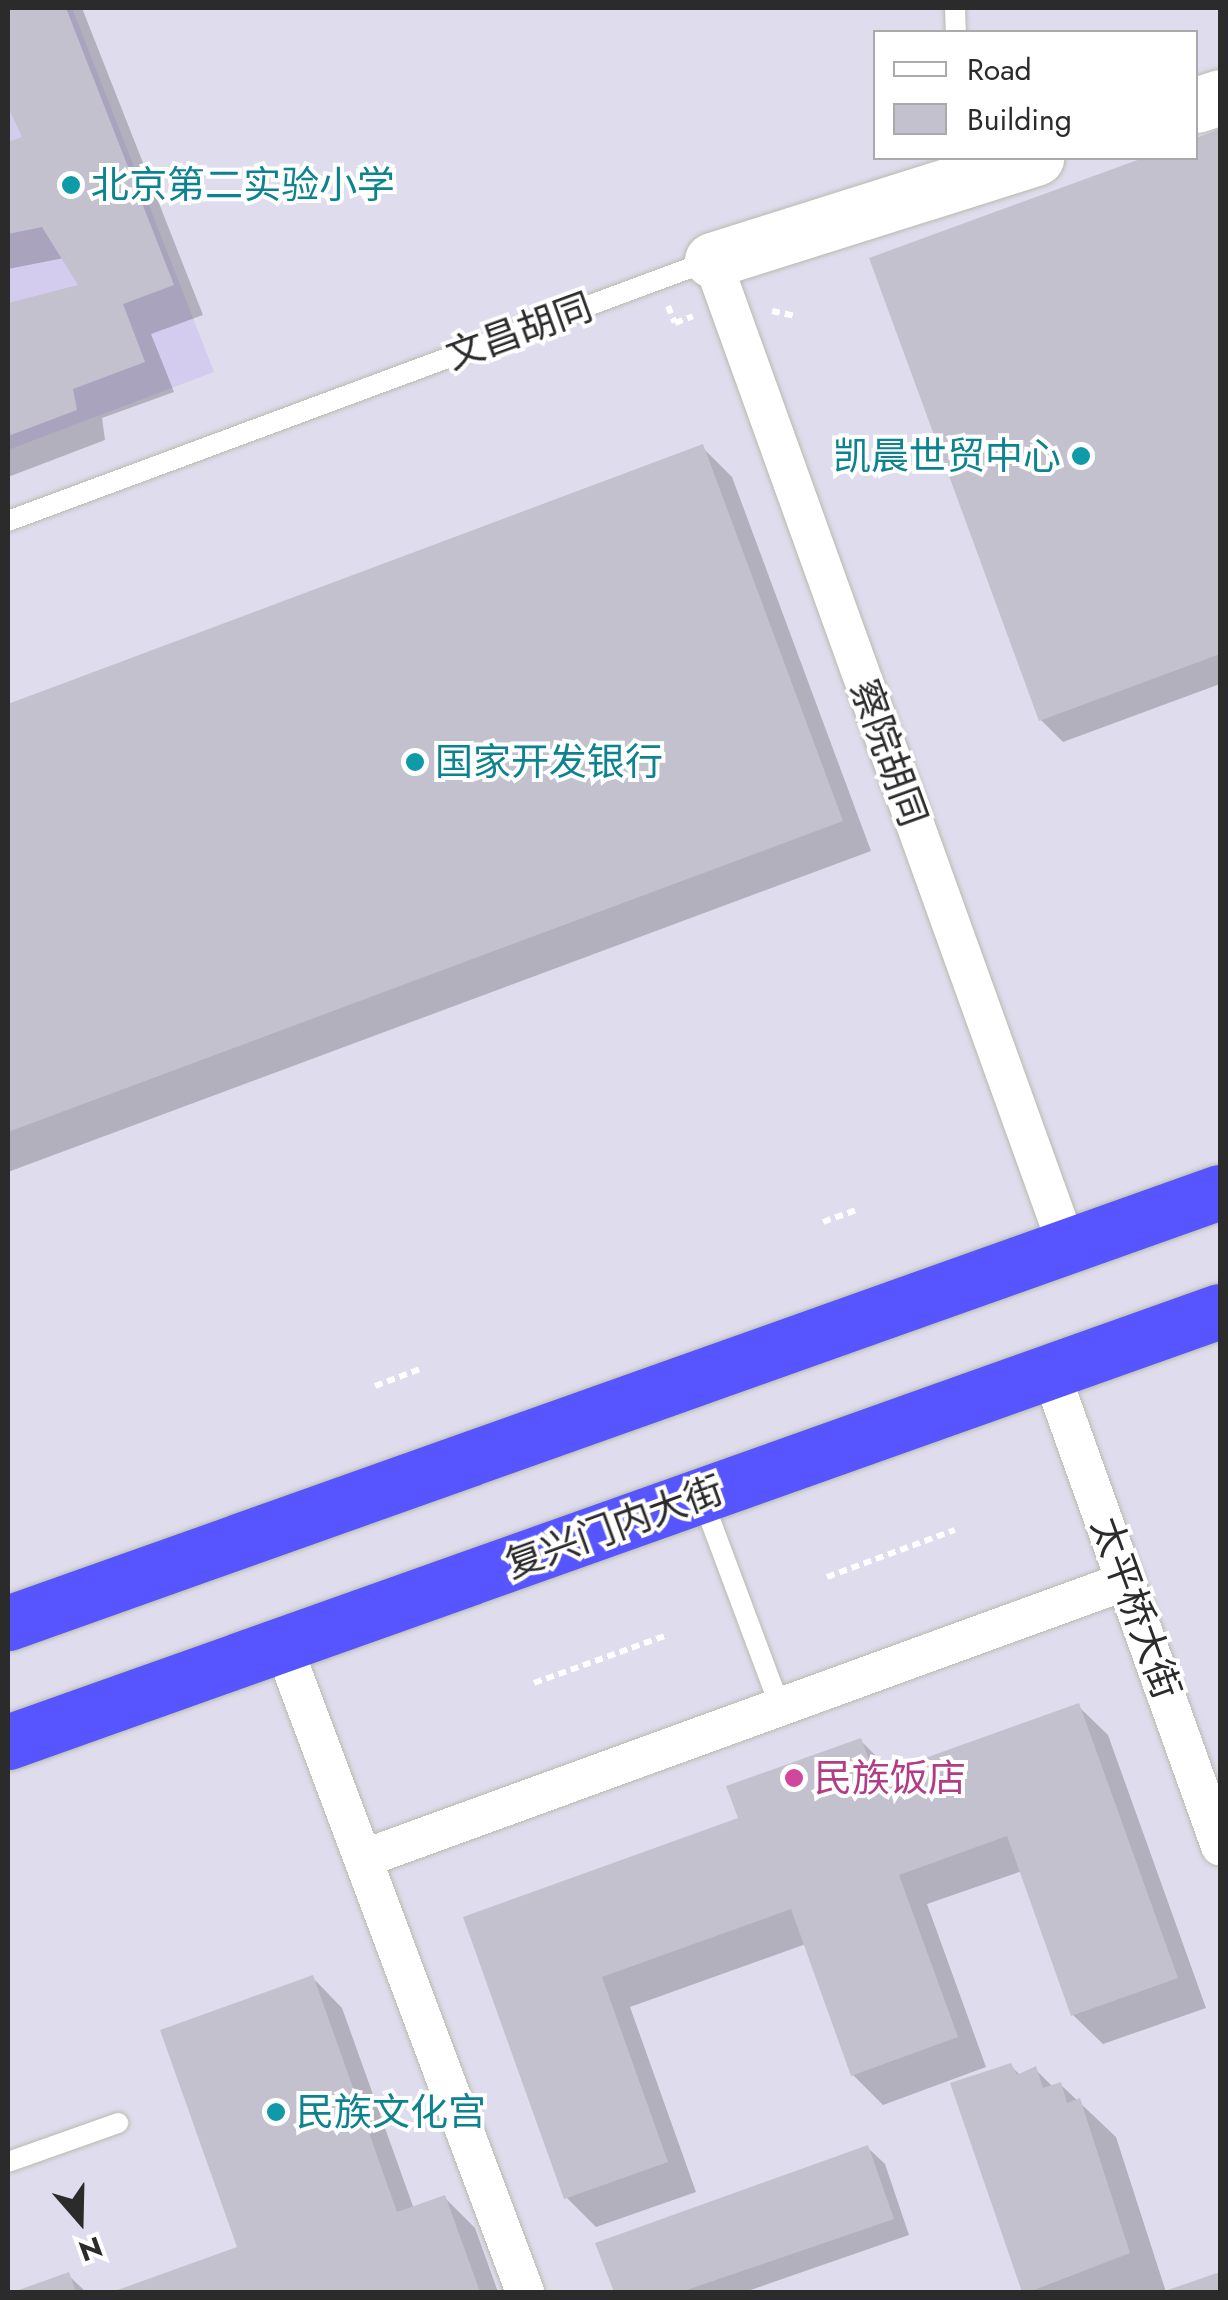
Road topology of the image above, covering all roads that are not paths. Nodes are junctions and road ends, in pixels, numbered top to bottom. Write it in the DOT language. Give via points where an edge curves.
graph roads {
  1 [pos="1023,160"];
  2 [pos="960,170"];
  3 [pos="712,260"];
  4 [pos="8,521"];
  5 [pos="1220,1192"];
  6 [pos="1067,1246"];
  7 [pos="1220,1311"];
  8 [pos="1050,1371"];
  9 [pos="702,1496"];
  10 [pos="1126,1581"];
  11 [pos="8,1623"];
  12 [pos="283,1646"];
  13 [pos="780,1707"];
  14 [pos="8,1742"];
  15 [pos="1220,1846"];
  16 [pos="364,1858"];
  17 [pos="118,2123"];
  18 [pos="8,2162"];
  19 [pos="525,2292"];
  1 -- 2 [label="street, 文昌胡同"];
  2 -- 3 [label="street, 文昌胡同"];
  3 -- 4 [label="lane, 文昌胡同"];
  3 -- 6 [label="street, 察院胡同"];
  5 -- 6 [label="highway"];
  6 -- 11 [label="highway"];
  7 -- 8 [label="highway, 复兴门内大街"];
  8 -- 9 [label="highway, 复兴门内大街"];
  8 -- 10 [label="street, 太平桥大街"];
  9 -- 12 [label="highway, 复兴门内大街"];
  9 -- 13 [label="lane"];
  10 -- 13 [label="street"];
  10 -- 15 [label="street, 太平桥大街"];
  12 -- 14 [label="highway, 复兴门内大街"];
  12 -- 16 [label="street"];
  13 -- 16 [label="street"];
  16 -- 19 [label="street"];
  17 -- 18 [label="lane"];
}
